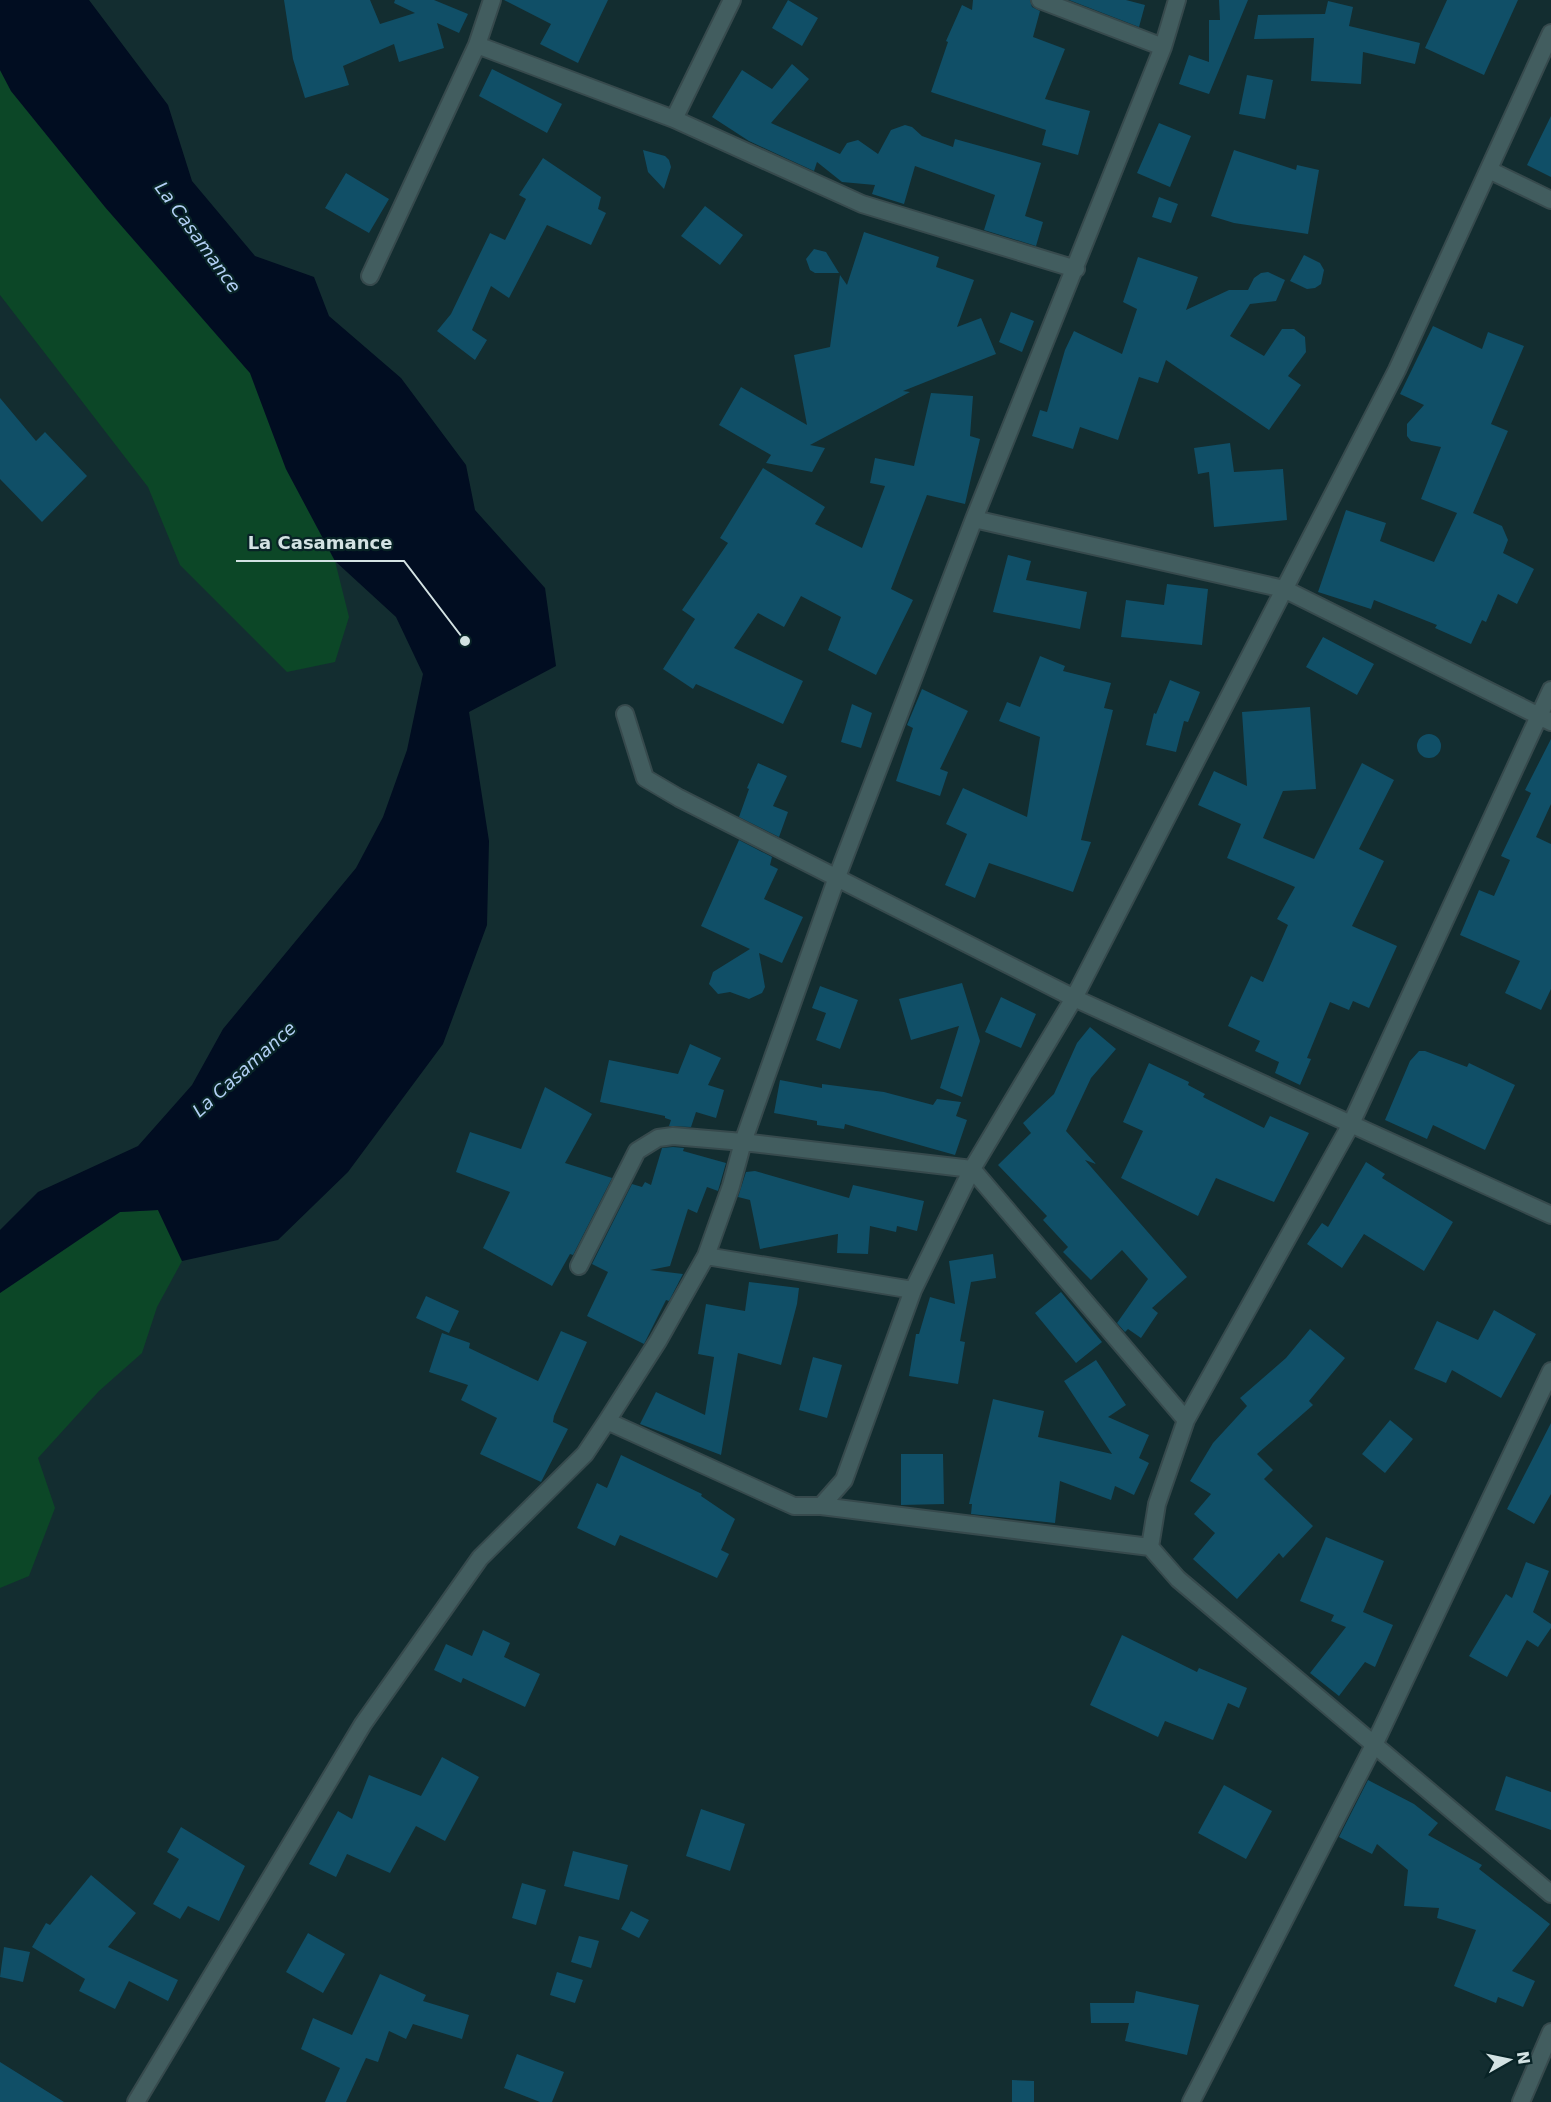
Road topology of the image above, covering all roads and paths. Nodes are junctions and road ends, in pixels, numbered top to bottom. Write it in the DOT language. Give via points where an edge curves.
graph roads {
  1 [pos="492,0"];
  2 [pos="732,0"];
  3 [pos="1040,0"];
  4 [pos="1177,0"];
  5 [pos="1551,33"];
  6 [pos="477,45"];
  7 [pos="1163,47"];
  8 [pos="674,119"];
  9 [pos="1489,170"];
  10 [pos="1551,200"];
  11 [pos="1076,269"];
  12 [pos="370,276"];
  13 [pos="974,519"];
  14 [pos="1284,589"];
  15 [pos="1551,690"];
  16 [pos="625,714"];
  17 [pos="1545,718"];
  18 [pos="837,877"];
  19 [pos="1074,998"];
  20 [pos="1350,1125"];
  21 [pos="743,1142"];
  22 [pos="972,1169"];
  23 [pos="1551,1215"];
  24 [pos="706,1256"];
  25 [pos="579,1266"];
  26 [pos="913,1290"];
  27 [pos="1551,1371"];
  28 [pos="1186,1420"];
  29 [pos="607,1421"];
  30 [pos="822,1506"];
  31 [pos="1150,1547"];
  32 [pos="1375,1743"];
  33 [pos="1551,1894"];
  34 [pos="1551,2032"];
  35 [pos="136,2102"];
  36 [pos="1191,2102"];
  37 [pos="1521,2102"];
  1 -- 6 [label="street"];
  2 -- 8 [label="street"];
  3 -- 7 [label="street"];
  4 -- 7 [label="street"];
  5 -- 9 [label="street"];
  6 -- 8 [label="street"];
  6 -- 12 [label="street"];
  7 -- 11 [label="street"];
  8 -- 11 [label="street" via="862,204"];
  9 -- 10 [label="street"];
  9 -- 14 [label="street" via="1397,370"];
  11 -- 13 [label="street"];
  13 -- 14 [label="street"];
  13 -- 18 [label="street"];
  14 -- 17 [label="street"];
  14 -- 19 [label="street"];
  15 -- 17 [label="street"];
  16 -- 18 [label="street" via="645,778"];
  17 -- 20 [label="street"];
  18 -- 19 [label="street"];
  18 -- 21 [label="street"];
  19 -- 20 [label="street"];
  19 -- 22 [label="street"];
  20 -- 23 [label="street"];
  20 -- 28 [label="street"];
  21 -- 22 [label="street"];
  21 -- 24 [label="street"];
  21 -- 25 [label="street" via="673,1136 658,1138 637,1151"];
  22 -- 26 [label="street"];
  22 -- 28 [label="street"];
  24 -- 26 [label="street"];
  24 -- 29 [label="street"];
  26 -- 30 [label="street" via="844,1480"];
  27 -- 32 [label="street"];
  28 -- 31 [label="street" via="1157,1504"];
  29 -- 30 [label="street" via="795,1506"];
  29 -- 35 [label="street" via="585,1454 480,1558 363,1724"];
  30 -- 31 [label="street"];
  31 -- 32 [label="street" via="1178,1579"];
  32 -- 33 [label="street"];
  32 -- 36 [label="street"];
  34 -- 37 [label="street"];
}
